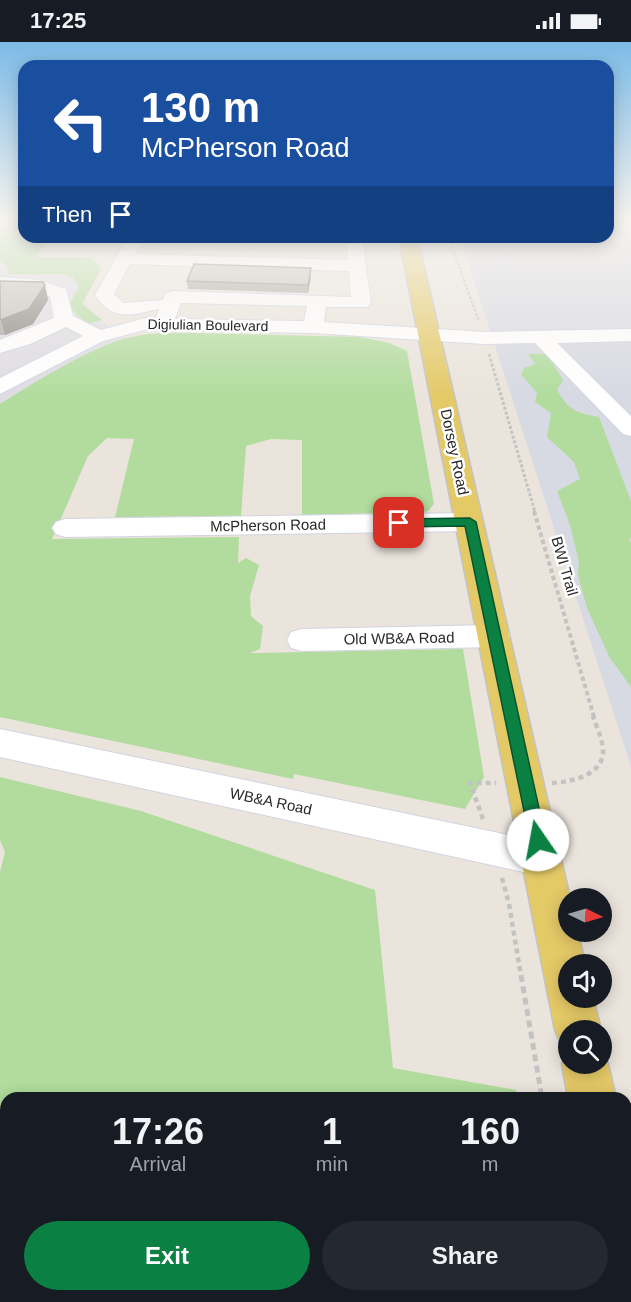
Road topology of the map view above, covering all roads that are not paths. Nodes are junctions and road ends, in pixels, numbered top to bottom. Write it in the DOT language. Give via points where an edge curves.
graph roads {
  1 [pos="113,280"];
  2 [pos="172,280"];
  3 [pos="359,280"];
  4 [pos="417,280"];
  5 [pos="0,283"];
  6 [pos="172,300"];
  7 [pos="317,302"];
  8 [pos="64,321"];
  9 [pos="164,323"];
  10 [pos="313,327"];
  11 [pos="429,335"];
  12 [pos="631,335"];
  13 [pos="98,336"];
  14 [pos="540,337"];
  15 [pos="0,347"];
  16 [pos="0,387"];
  17 [pos="631,429"];
  18 [pos="470,522"];
  19 [pos="65,528"];
  20 [pos="495,636"];
  21 [pos="302,640"];
  22 [pos="0,743"];
  23 [pos="542,859"];
  24 [pos="562,954"];
  25 [pos="587,1074"];
  26 [pos="591,1092"];
  1 -- 6 [label="street" via="104,295 118,309"];
  2 -- 6 [label="street"];
  3 -- 7 [label="street" via="361,303"];
  4 -- 11 [label="main road, Dorsey Road"];
  5 -- 8 [label="street" via="37,284 59,293"];
  6 -- 7 [label="street"];
  6 -- 9 [label="street"];
  7 -- 10 [label="street"];
  8 -- 13 [label="street"];
  8 -- 15 [label="street"];
  9 -- 10 [label="street, Digiulian Boulevard"];
  9 -- 13 [label="street, Digiulian Boulevard" via="130,326"];
  10 -- 11 [label="street, Digiulian Boulevard"];
  11 -- 14 [label="street, Digiulian Boulevard"];
  11 -- 18 [label="main road, Dorsey Road"];
  12 -- 14 [label="street, Digiulian Boulevard"];
  13 -- 16 [label="street, Digiulian Boulevard"];
  14 -- 17 [label="street"];
  18 -- 19 [label="street, McPherson Road"];
  18 -- 20 [label="main road, Dorsey Road"];
  20 -- 21 [label="street, Old WB&A Road"];
  20 -- 23 [label="main road, Dorsey Road"];
  22 -- 23 [label="street, WB&A Road"];
  23 -- 24 [label="main road, Dorsey Road"];
  25 -- 26 [label="main road"];
}
